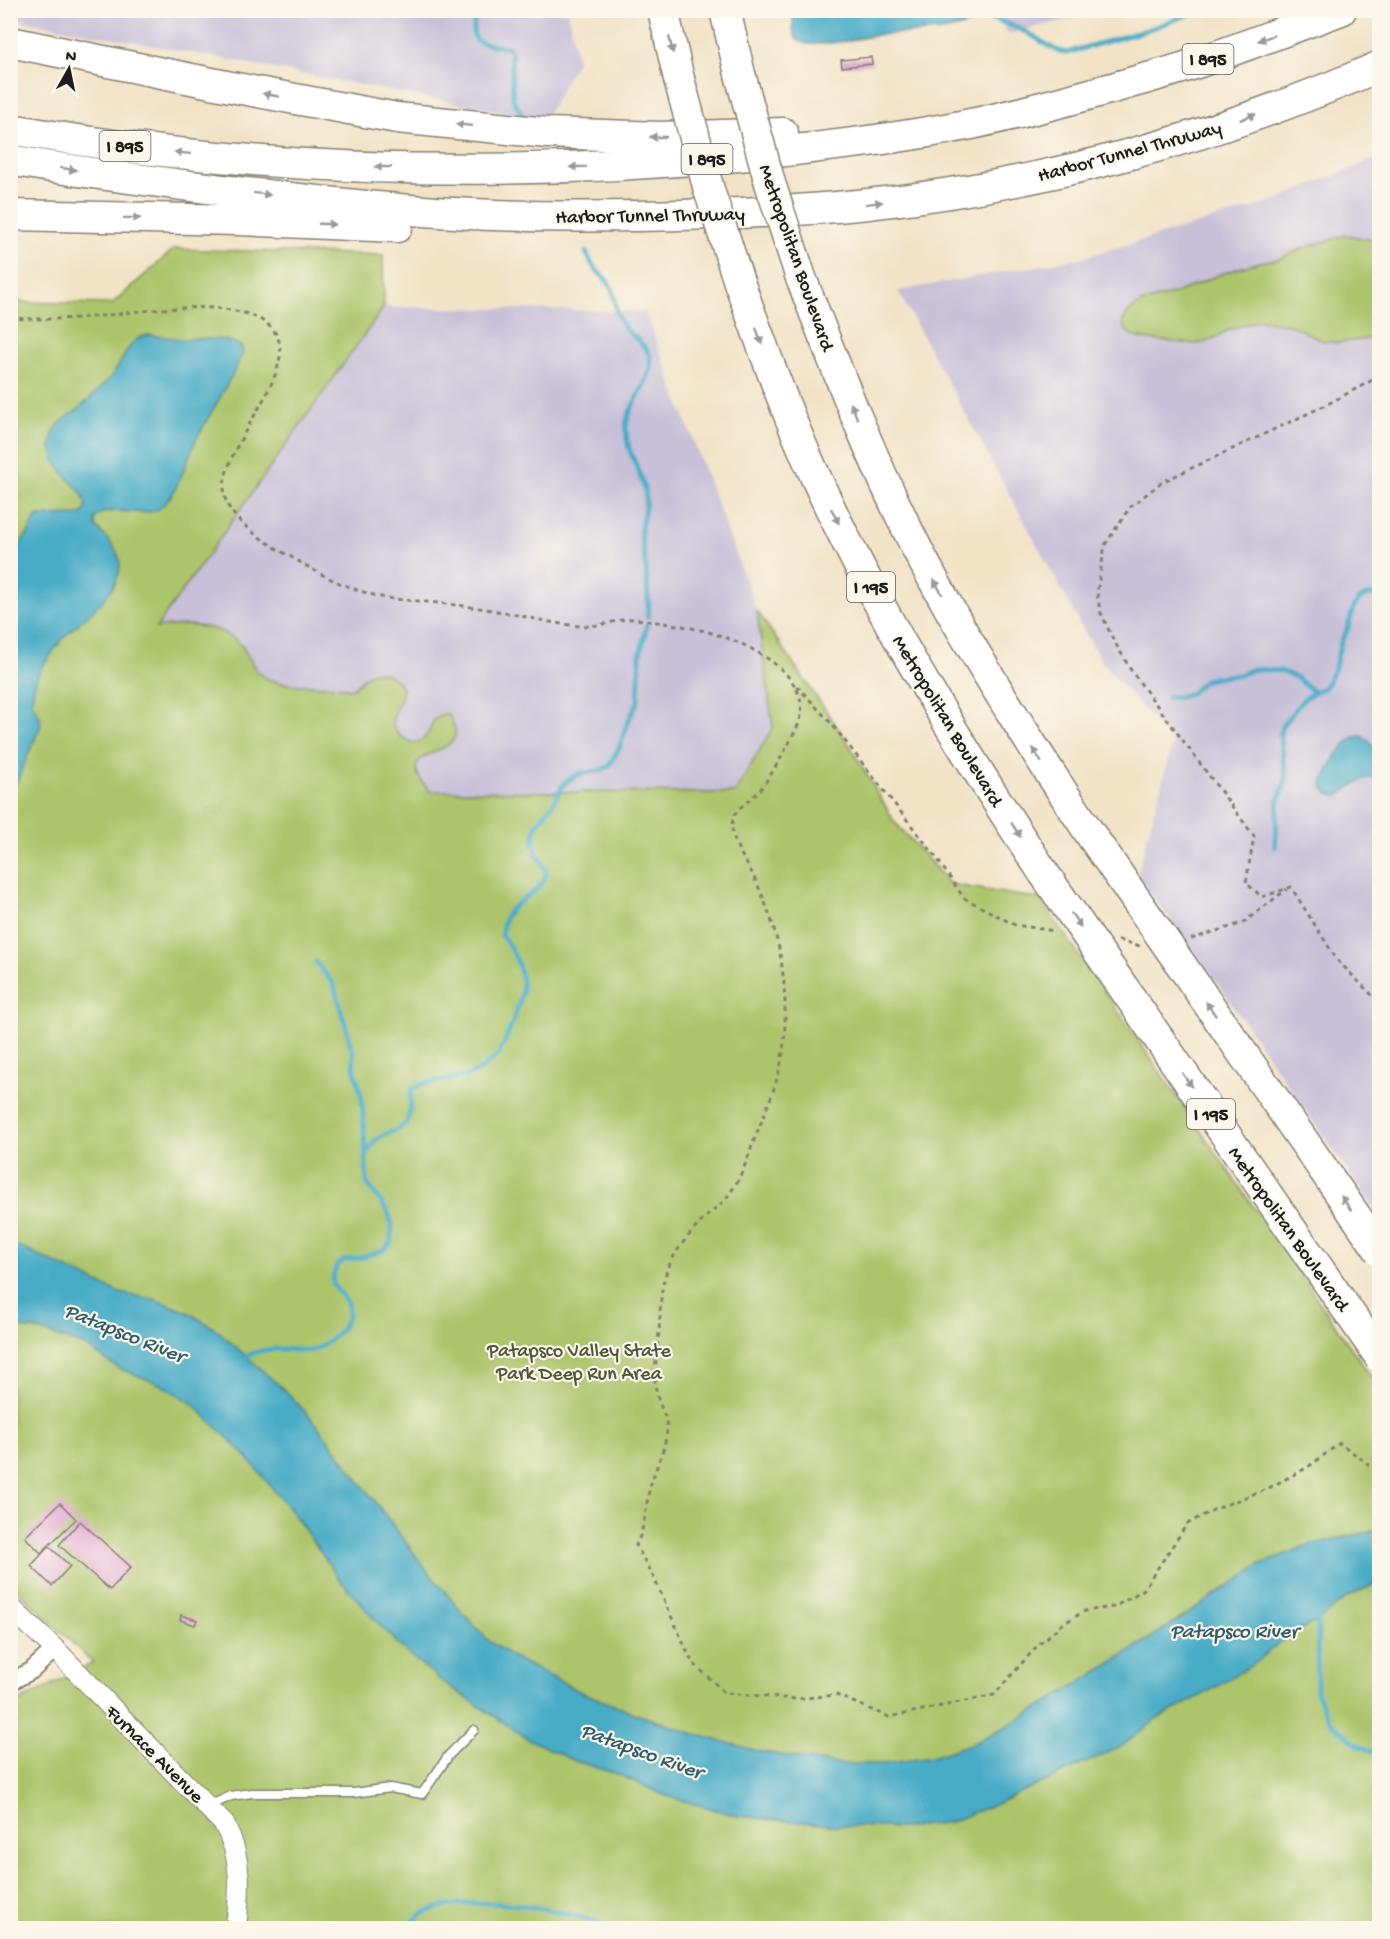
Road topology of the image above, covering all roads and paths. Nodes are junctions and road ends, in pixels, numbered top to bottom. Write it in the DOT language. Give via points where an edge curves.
graph roads {
  1 [pos="663,10"];
  2 [pos="725,10"];
  3 [pos="1341,10"];
  4 [pos="10,42"];
  5 [pos="1380,66"];
  6 [pos="1072,99"];
  7 [pos="10,129"];
  8 [pos="10,160"];
  9 [pos="10,216"];
  10 [pos="520,216"];
  11 [pos="10,318"];
  12 [pos="1380,376"];
  13 [pos="1380,1003"];
  14 [pos="1380,1251"];
  15 [pos="1380,1357"];
  16 [pos="1380,1469"];
  17 [pos="10,1607"];
  18 [pos="55,1649"];
  19 [pos="10,1682"];
  20 [pos="474,1730"];
  21 [pos="209,1807"];
  22 [pos="236,1929"];
  1 -- 15 [label="highway, Metropolitan Boulevard / I 195, one-way, bridge" via="709,190 739,282 817,480 869,585 937,705 1043,872"];
  14 -- 2 [label="highway, Metropolitan Boulevard, one-way, bridge" via="1093,838 990,678 926,566 875,460 801,278 770,183"];
  3 -- 6 [label="highway, I 895, one-way" via="1191,65"];
  6 -- 4 [label="highway, one-way" via="811,132 660,137 548,133 397,118"];
  10 -- 5 [label="highway, Harbor Tunnel Thruway / I 895, one-way" via="680,215 816,208 982,187 1173,142"];
  6 -- 7 [label="highway, I 895, one-way" via="972,124 869,142 583,167 336,166 191,154"];
  8 -- 10 [label="highway, Harbor Tunnel Thruway / I 895, one-way" via="268,195"];
  9 -- 10 [label="highway, one-way" via="454,228"];
  11 -- 16 [label="path" via="72,318 188,308 254,316 274,330 280,358 277,374 225,472 225,497 245,525 332,580 378,596 561,624 605,625 641,620 705,630 758,652 778,666 799,693 801,717 765,784 734,818 733,832 766,905 784,964 786,1023 782,1064 737,1182 728,1198 686,1237 665,1276 654,1370 667,1432 636,1545 692,1662 725,1693 796,1699 836,1695 889,1717 994,1695 1061,1625 1085,1611 1114,1607 1143,1590 1187,1524 1269,1488 1308,1467 1340,1443 1376,1470"];
  12 -- 13 [label="path" via="1162,482 1130,507 1106,544 1097,592 1100,611 1132,672 1254,836 1246,883 1262,897 1291,886 1337,960"];
  17 -- 18 [label="street, Furnace Avenue"];
  18 -- 19 [label="street" via="32,1671"];
  18 -- 21 [label="street, Furnace Avenue"];
  20 -- 21 [label="lane" via="449,1755 422,1794 390,1788 354,1793 252,1793 231,1796"];
  21 -- 22 [label="street, Furnace Avenue" via="224,1824 237,1853 240,1891"];
}
